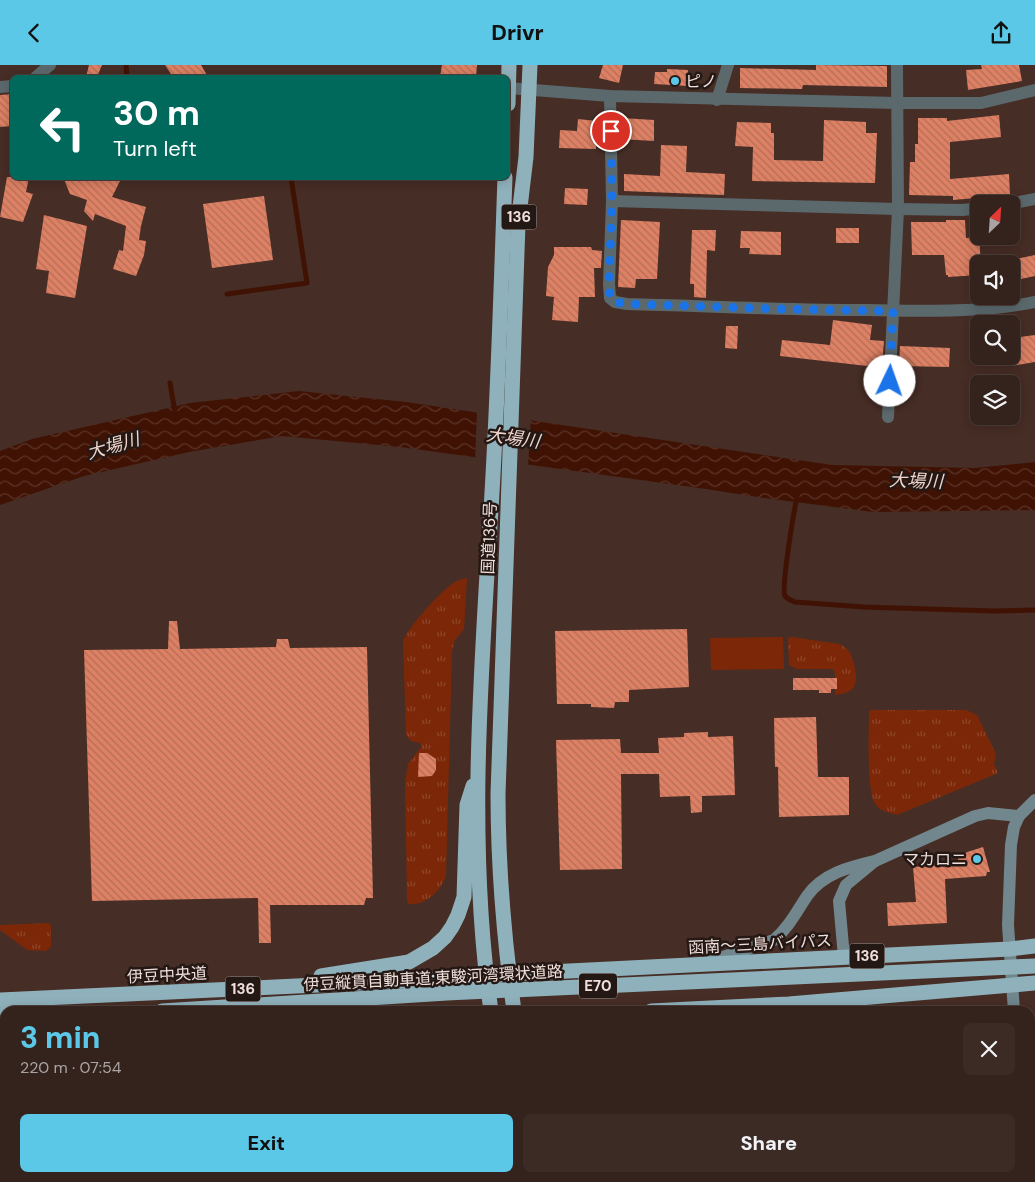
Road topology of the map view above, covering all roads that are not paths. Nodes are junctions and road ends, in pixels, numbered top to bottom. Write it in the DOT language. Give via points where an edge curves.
graph roads {
  1 [pos="50,65"];
  2 [pos="530,65"];
  3 [pos="728,65"];
  4 [pos="897,65"];
  5 [pos="38,75"];
  6 [pos="510,88"];
  7 [pos="529,90"];
  8 [pos="1035,90"];
  9 [pos="610,96"];
  10 [pos="717,100"];
  11 [pos="898,103"];
  12 [pos="505,180"];
  13 [pos="1035,199"];
  14 [pos="612,201"];
  15 [pos="1020,202"];
  16 [pos="898,209"];
  17 [pos="970,209"];
  18 [pos="1035,302"];
  19 [pos="893,311"];
  20 [pos="888,417"];
  21 [pos="478,770"];
  22 [pos="1035,800"];
  23 [pos="1019,816"];
  24 [pos="875,861"];
  25 [pos="1035,946"];
  26 [pos="1010,949"];
  27 [pos="844,957"];
  28 [pos="699,965"];
  29 [pos="1035,966"];
  30 [pos="509,974"];
  31 [pos="486,977"];
  32 [pos="1035,983"];
  33 [pos="1014,984"];
  34 [pos="191,991"];
  35 [pos="0,1000"];
  36 [pos="241,1006"];
  37 [pos="490,1006"];
  38 [pos="513,1006"];
  39 [pos="808,1006"];
  40 [pos="1014,1006"];
  1 -- 5 [label="street"];
  2 -- 7 [label="highway, 国道136号 / 136"];
  3 -- 10 [label="street"];
  4 -- 11 [label="street"];
  6 -- 7 [label="street"];
  7 -- 9 [label="street"];
  7 -- 30 [label="highway, 国道136号 / 136" via="518,224 498,794 498,839"];
  8 -- 11 [label="street" via="982,103"];
  9 -- 10 [label="street"];
  9 -- 14 [label="street"];
  10 -- 11 [label="street"];
  11 -- 16 [label="street"];
  12 -- 21 [label="highway, 国道136号 / 136"];
  13 -- 15 [label="street"];
  14 -- 16 [label="street"];
  14 -- 19 [label="street" via="609,284 610,298 615,302"];
  16 -- 17 [label="street"];
  16 -- 19 [label="street"];
  18 -- 19 [label="street" via="966,310"];
  19 -- 20 [label="street"];
  21 -- 31 [label="highway, 国道136号 / 136" via="479,861"];
  21 -- 34 [label="highway" via="467,805 464,897 452,927 434,948 408,962 391,966 329,975 237,980"];
  22 -- 23 [label="street"];
  23 -- 24 [label="street" via="988,813 975,816"];
  23 -- 26 [label="street" via="1011,845"];
  24 -- 27 [label="street" via="846,885 839,901"];
  24 -- 28 [label="street" via="842,869 824,880 774,939"];
  25 -- 26 [label="highway, 函南～三島バイパス / 136"];
  26 -- 27 [label="highway, 函南～三島バイパス / 136"];
  26 -- 33 [label="street"];
  27 -- 28 [label="highway, 函南～三島バイパス / 136"];
  28 -- 30 [label="highway, 函南～三島バイパス / 136"];
  29 -- 36 [label="highway, 伊豆縦貫自動車道;東駿河湾環状道路 / E70, bridge" via="447,993"];
  30 -- 31 [label="highway, 函南～三島バイパス / 136"];
  30 -- 38 [label="highway, 国道136号 / 136"];
  31 -- 34 [label="highway, 伊豆中央道 / 136"];
  31 -- 37 [label="highway, 国道136号 / 136"];
  32 -- 33 [label="highway"];
  33 -- 39 [label="highway"];
  33 -- 40 [label="street"];
  34 -- 35 [label="highway, 伊豆中央道 / 136"];
}
